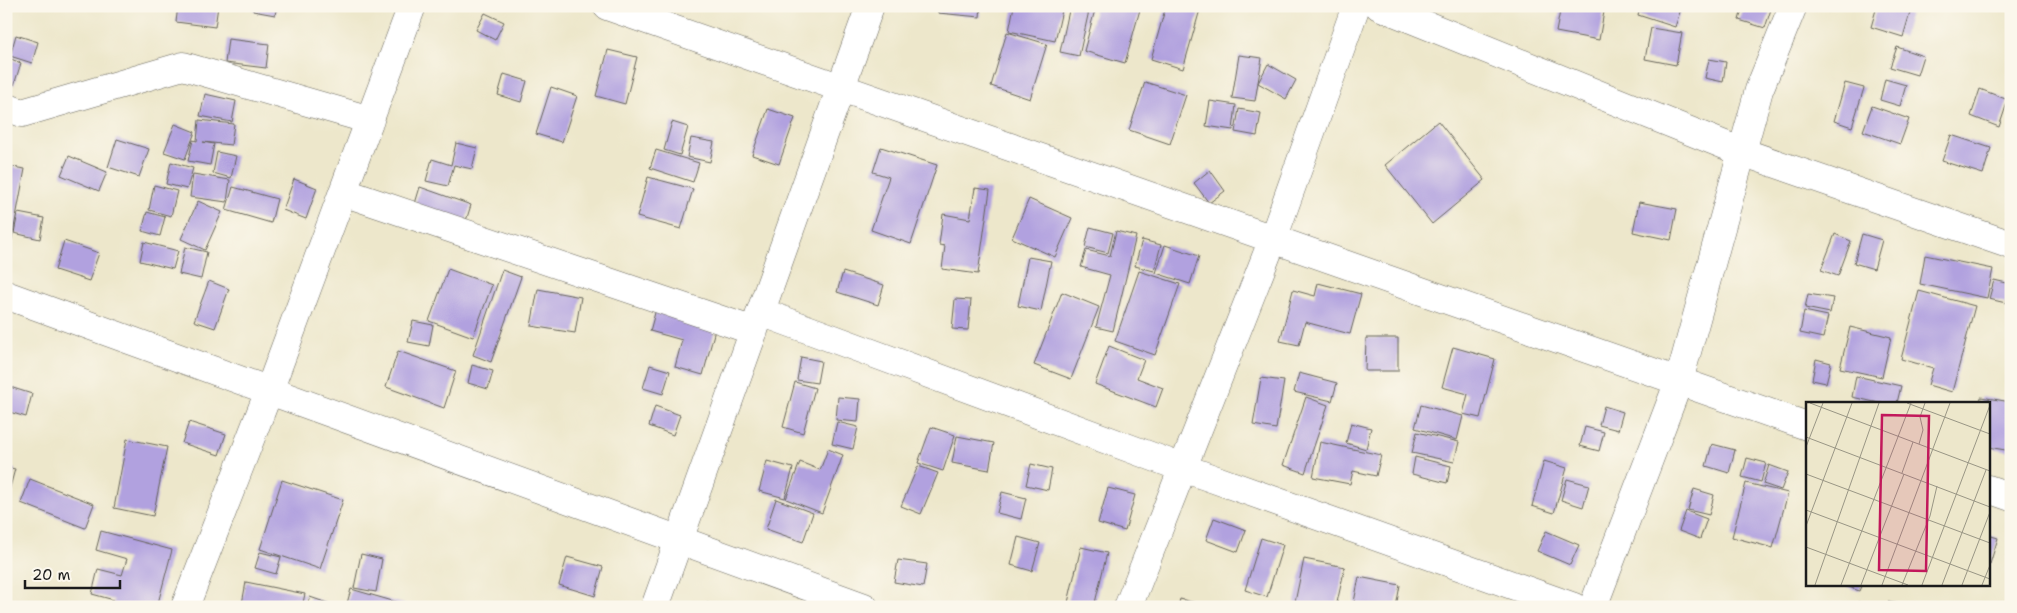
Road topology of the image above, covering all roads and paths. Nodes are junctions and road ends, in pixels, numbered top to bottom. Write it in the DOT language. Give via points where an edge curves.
graph roads {
  1 [pos="412,6"];
  2 [pos="607,6"];
  3 [pos="870,6"];
  4 [pos="1356,6"];
  5 [pos="1379,6"];
  6 [pos="1793,6"];
  7 [pos="841,88"];
  8 [pos="6,107"];
  9 [pos="370,120"];
  10 [pos="1742,152"];
  11 [pos="343,192"];
  12 [pos="1273,239"];
  13 [pos="2011,245"];
  14 [pos="6,296"];
  15 [pos="757,321"];
  16 [pos="1679,381"];
  17 [pos="269,391"];
  18 [pos="1806,426"];
  19 [pos="1183,468"];
  20 [pos="1990,490"];
  21 [pos="2011,497"];
  22 [pos="679,540"];
  23 [pos="185,607"];
  24 [pos="655,607"];
  25 [pos="864,607"];
  26 [pos="1128,607"];
  27 [pos="1574,607"];
  28 [pos="1593,607"];
  1 -- 9 [label="street"];
  2 -- 7 [label="street"];
  3 -- 7 [label="street"];
  4 -- 12 [label="street"];
  5 -- 10 [label="street"];
  6 -- 10 [label="street" via="1759,90"];
  7 -- 12 [label="street"];
  7 -- 15 [label="street"];
  8 -- 9 [label="street" via="22,112 183,66"];
  9 -- 11 [label="street"];
  10 -- 13 [label="street"];
  10 -- 16 [label="street"];
  11 -- 15 [label="street"];
  11 -- 17 [label="street"];
  12 -- 16 [label="street"];
  12 -- 19 [label="street"];
  14 -- 17 [label="street"];
  15 -- 19 [label="street"];
  15 -- 22 [label="street"];
  16 -- 18 [label="street"];
  16 -- 28 [label="street"];
  17 -- 22 [label="street"];
  17 -- 23 [label="street"];
  19 -- 26 [label="street"];
  19 -- 27 [label="street"];
  20 -- 21 [label="street"];
  22 -- 24 [label="street"];
  22 -- 25 [label="street"];
}
